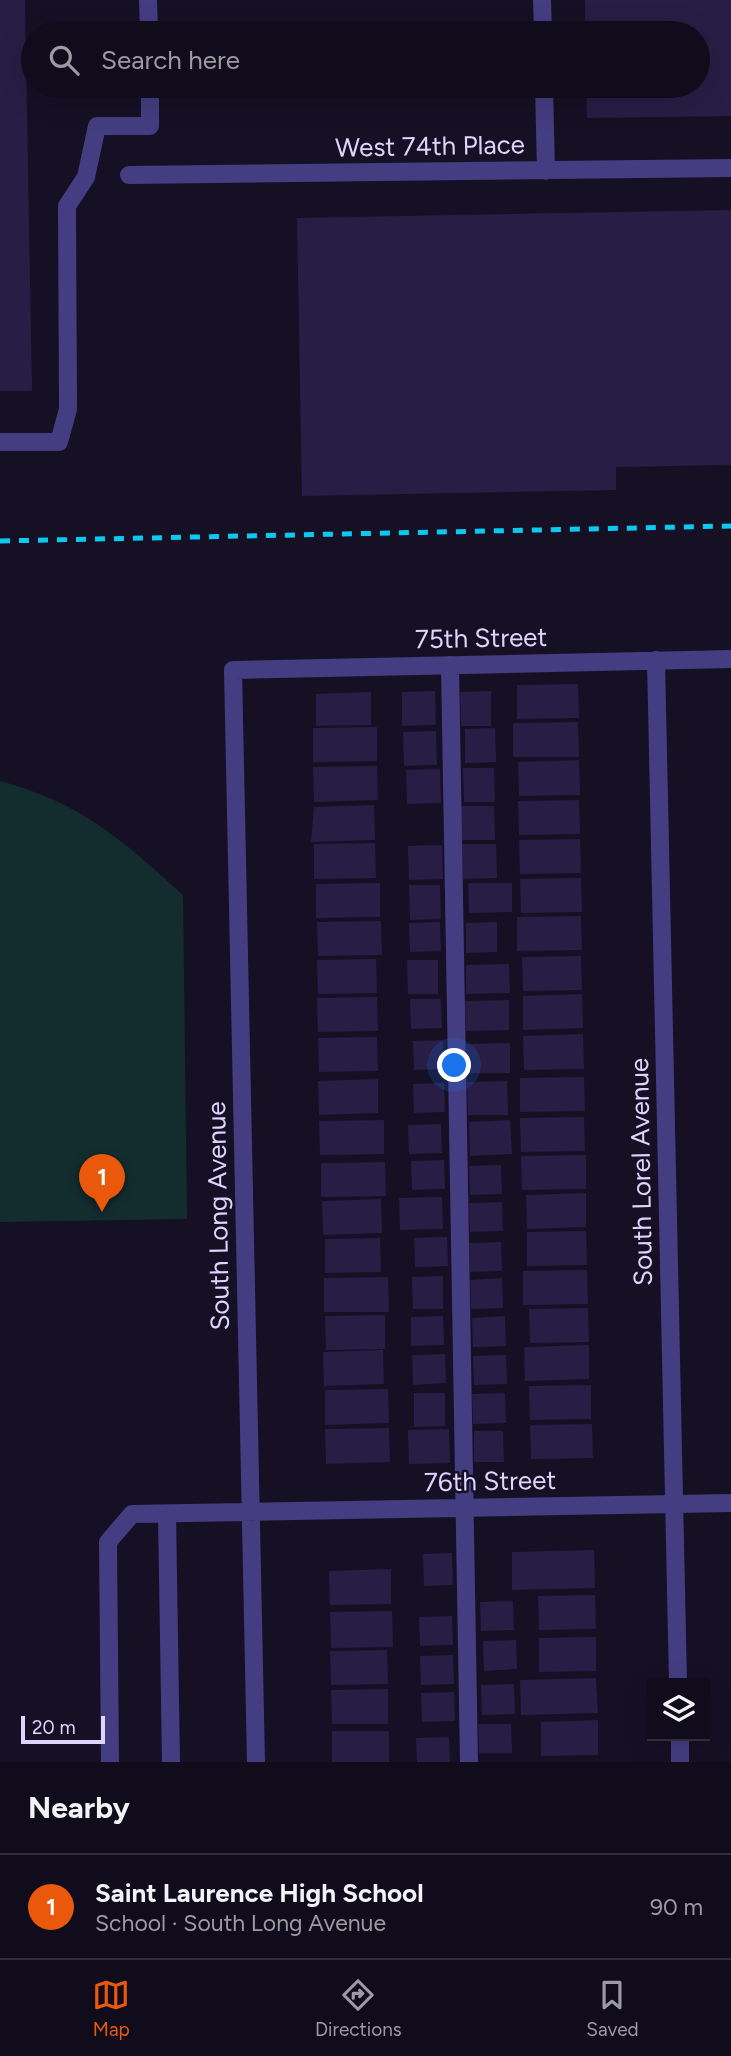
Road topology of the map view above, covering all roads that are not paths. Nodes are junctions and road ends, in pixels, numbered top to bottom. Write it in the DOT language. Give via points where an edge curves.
graph roads {
  1 [pos="148,0"];
  2 [pos="542,0"];
  3 [pos="149,21"];
  4 [pos="542,21"];
  5 [pos="150,98"];
  6 [pos="544,98"];
  7 [pos="731,168"];
  8 [pos="547,171"];
  9 [pos="130,174"];
  10 [pos="0,442"];
  11 [pos="731,659"];
  12 [pos="656,660"];
  13 [pos="450,665"];
  14 [pos="233,670"];
  15 [pos="731,1503"];
  16 [pos="674,1504"];
  17 [pos="465,1508"];
  18 [pos="251,1513"];
  19 [pos="167,1514"];
  20 [pos="678,1678"];
  21 [pos="680,1741"];
  22 [pos="110,1762"];
  23 [pos="171,1762"];
  24 [pos="256,1762"];
  25 [pos="469,1762"];
  26 [pos="680,1762"];
  1 -- 3 [label="street"];
  2 -- 4 [label="street"];
  5 -- 10 [label="street" via="150,125 97,127 86,177 66,206 68,409 59,442"];
  6 -- 8 [label="street"];
  7 -- 8 [label="street, West 74th Place"];
  8 -- 9 [label="street, West 74th Place"];
  11 -- 12 [label="street, 75th Street"];
  12 -- 13 [label="street, 75th Street"];
  12 -- 16 [label="street, South Lorel Avenue"];
  13 -- 14 [label="street, 75th Street"];
  13 -- 17 [label="street"];
  14 -- 18 [label="street, South Long Avenue"];
  15 -- 16 [label="street, 76th Street"];
  16 -- 17 [label="street, 76th Street"];
  16 -- 20 [label="street, South Lorel Avenue"];
  17 -- 18 [label="street, 76th Street"];
  17 -- 25 [label="street"];
  18 -- 19 [label="street, 76th Street"];
  18 -- 24 [label="street, South Long Avenue"];
  19 -- 22 [label="street, 76th Street" via="132,1514 108,1542"];
  19 -- 23 [label="street"];
  21 -- 26 [label="street"];
}
